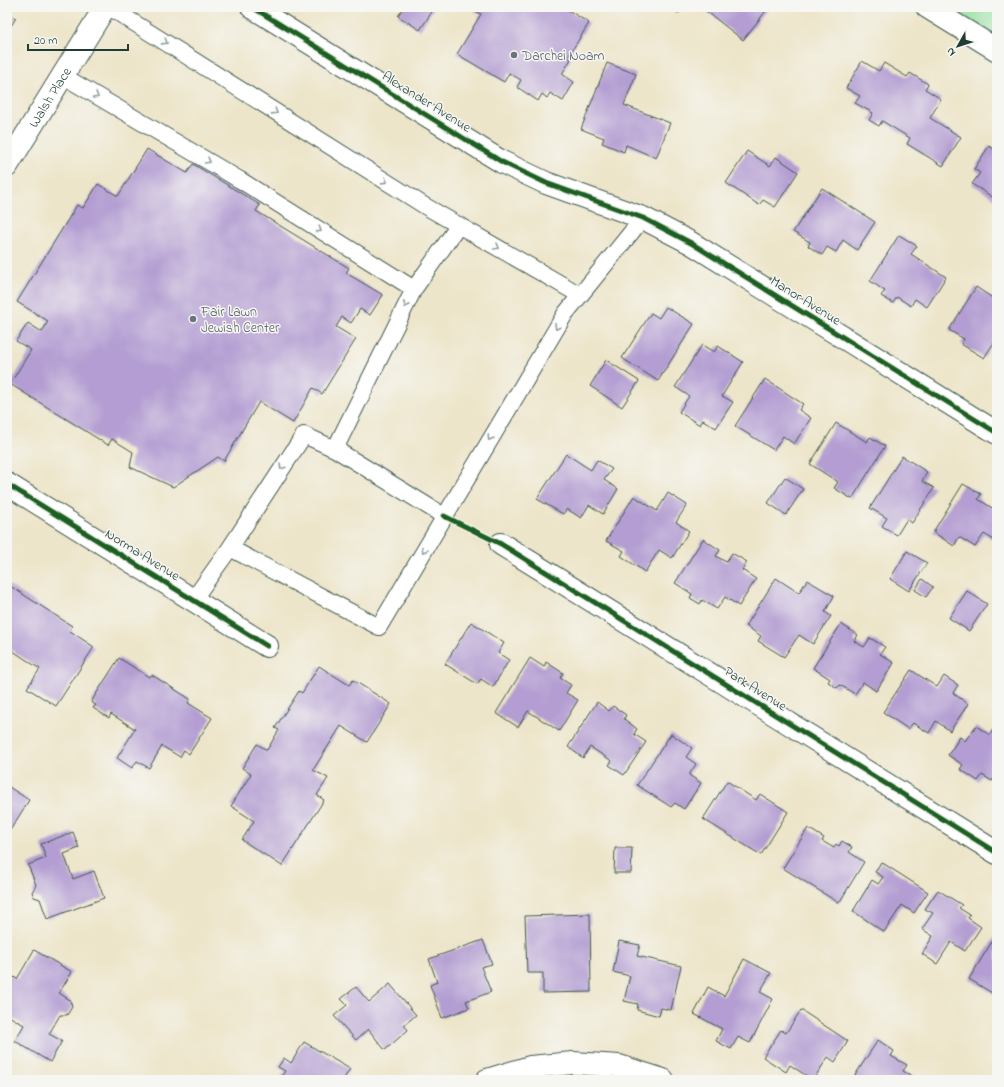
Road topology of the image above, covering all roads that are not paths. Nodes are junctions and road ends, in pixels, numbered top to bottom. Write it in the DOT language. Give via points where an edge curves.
graph roads {
  1 [pos="105,7"];
  2 [pos="109,7"];
  3 [pos="252,7"];
  4 [pos="927,7"];
  5 [pos="997,50"];
  6 [pos="62,76"];
  7 [pos="7,166"];
  8 [pos="596,201"];
  9 [pos="643,218"];
  10 [pos="459,226"];
  11 [pos="414,289"];
  12 [pos="580,295"];
  13 [pos="997,433"];
  14 [pos="335,449"];
  15 [pos="7,484"];
  16 [pos="444,516"];
  17 [pos="502,544"];
  18 [pos="230,548"];
  19 [pos="194,600"];
  20 [pos="267,646"];
  21 [pos="997,853"];
  22 [pos="487,1080"];
  23 [pos="663,1080"];
  1 -- 6 [label="street, Walsh Place"];
  2 -- 10 [label="lane, one-way"];
  3 -- 8 [label="street, Alexander Avenue" via="502,162 546,184"];
  4 -- 5 [label="street"];
  6 -- 7 [label="street, Walsh Place"];
  6 -- 11 [label="lane, one-way" via="240,180"];
  8 -- 9 [label="street, Manor Avenue"];
  9 -- 12 [label="lane"];
  9 -- 13 [label="street, Manor Avenue" via="691,243"];
  10 -- 11 [label="lane"];
  10 -- 12 [label="lane, one-way"];
  11 -- 14 [label="lane, one-way"];
  12 -- 16 [label="lane, one-way" via="565,314"];
  14 -- 16 [label="lane"];
  14 -- 18 [label="lane, one-way" via="304,434"];
  15 -- 19 [label="street, Norma Avenue"];
  16 -- 18 [label="lane, one-way" via="379,627"];
  17 -- 21 [label="street, Park Avenue"];
  18 -- 19 [label="lane"];
  19 -- 20 [label="street, Norma Avenue"];
  22 -- 23 [label="street" via="530,1067 573,1063 619,1066"];
}
